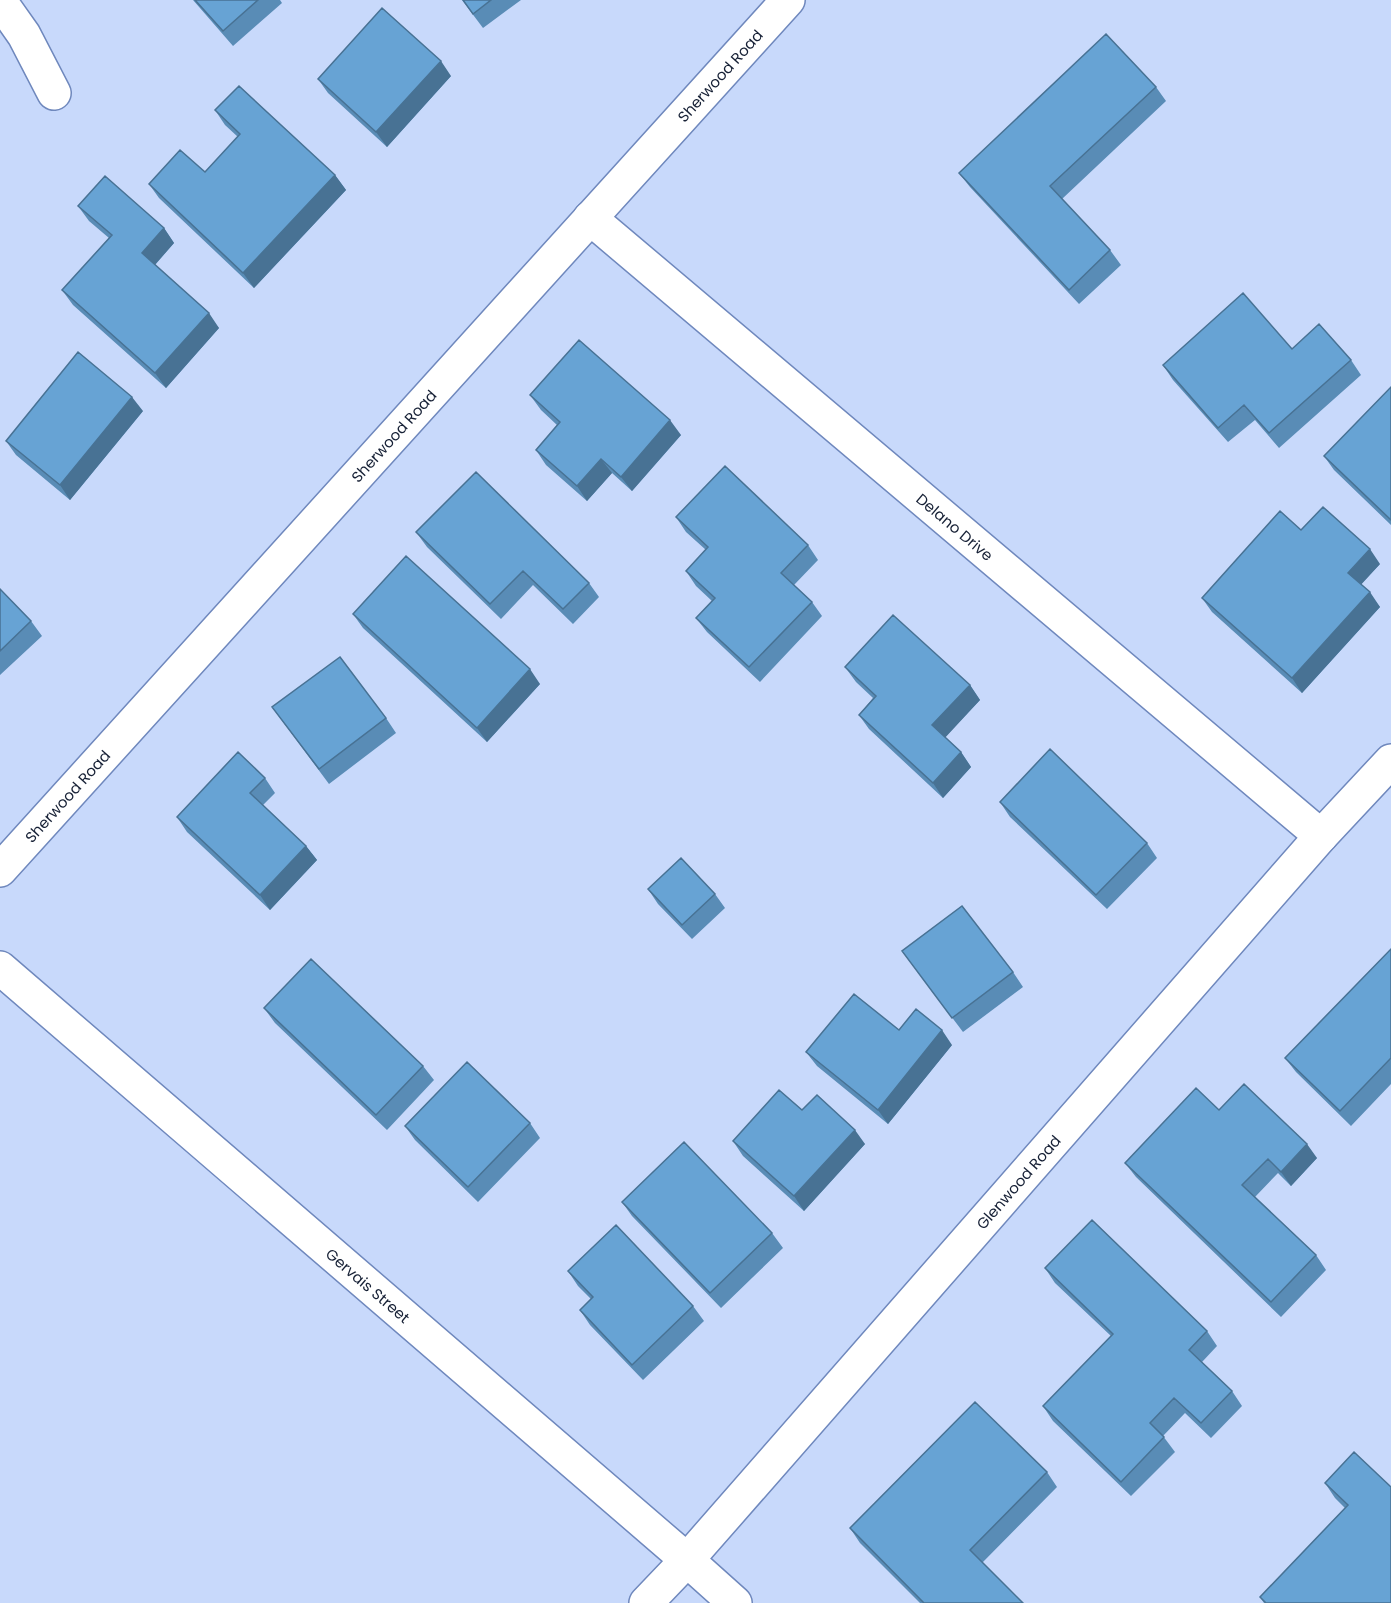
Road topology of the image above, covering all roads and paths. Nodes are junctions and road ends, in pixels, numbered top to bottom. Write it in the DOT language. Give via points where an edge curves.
graph roads {
  1 [pos="788,0"];
  2 [pos="0,1"];
  3 [pos="54,93"];
  4 [pos="590,218"];
  5 [pos="1391,761"];
  6 [pos="1321,836"];
  7 [pos="0,870"];
  8 [pos="0,968"];
  9 [pos="687,1560"];
  10 [pos="646,1603"];
  11 [pos="735,1603"];
  1 -- 4 [label="street, Sherwood Road"];
  2 -- 3 [label="street" via="24,34"];
  4 -- 6 [label="street, Delano Drive"];
  4 -- 7 [label="street, Sherwood Road"];
  5 -- 6 [label="street, Glenwood Road"];
  6 -- 9 [label="street, Glenwood Road"];
  8 -- 9 [label="street, Gervais Street"];
  9 -- 10 [label="street, Glenwood Road"];
  9 -- 11 [label="street, Gervais Street"];
}
